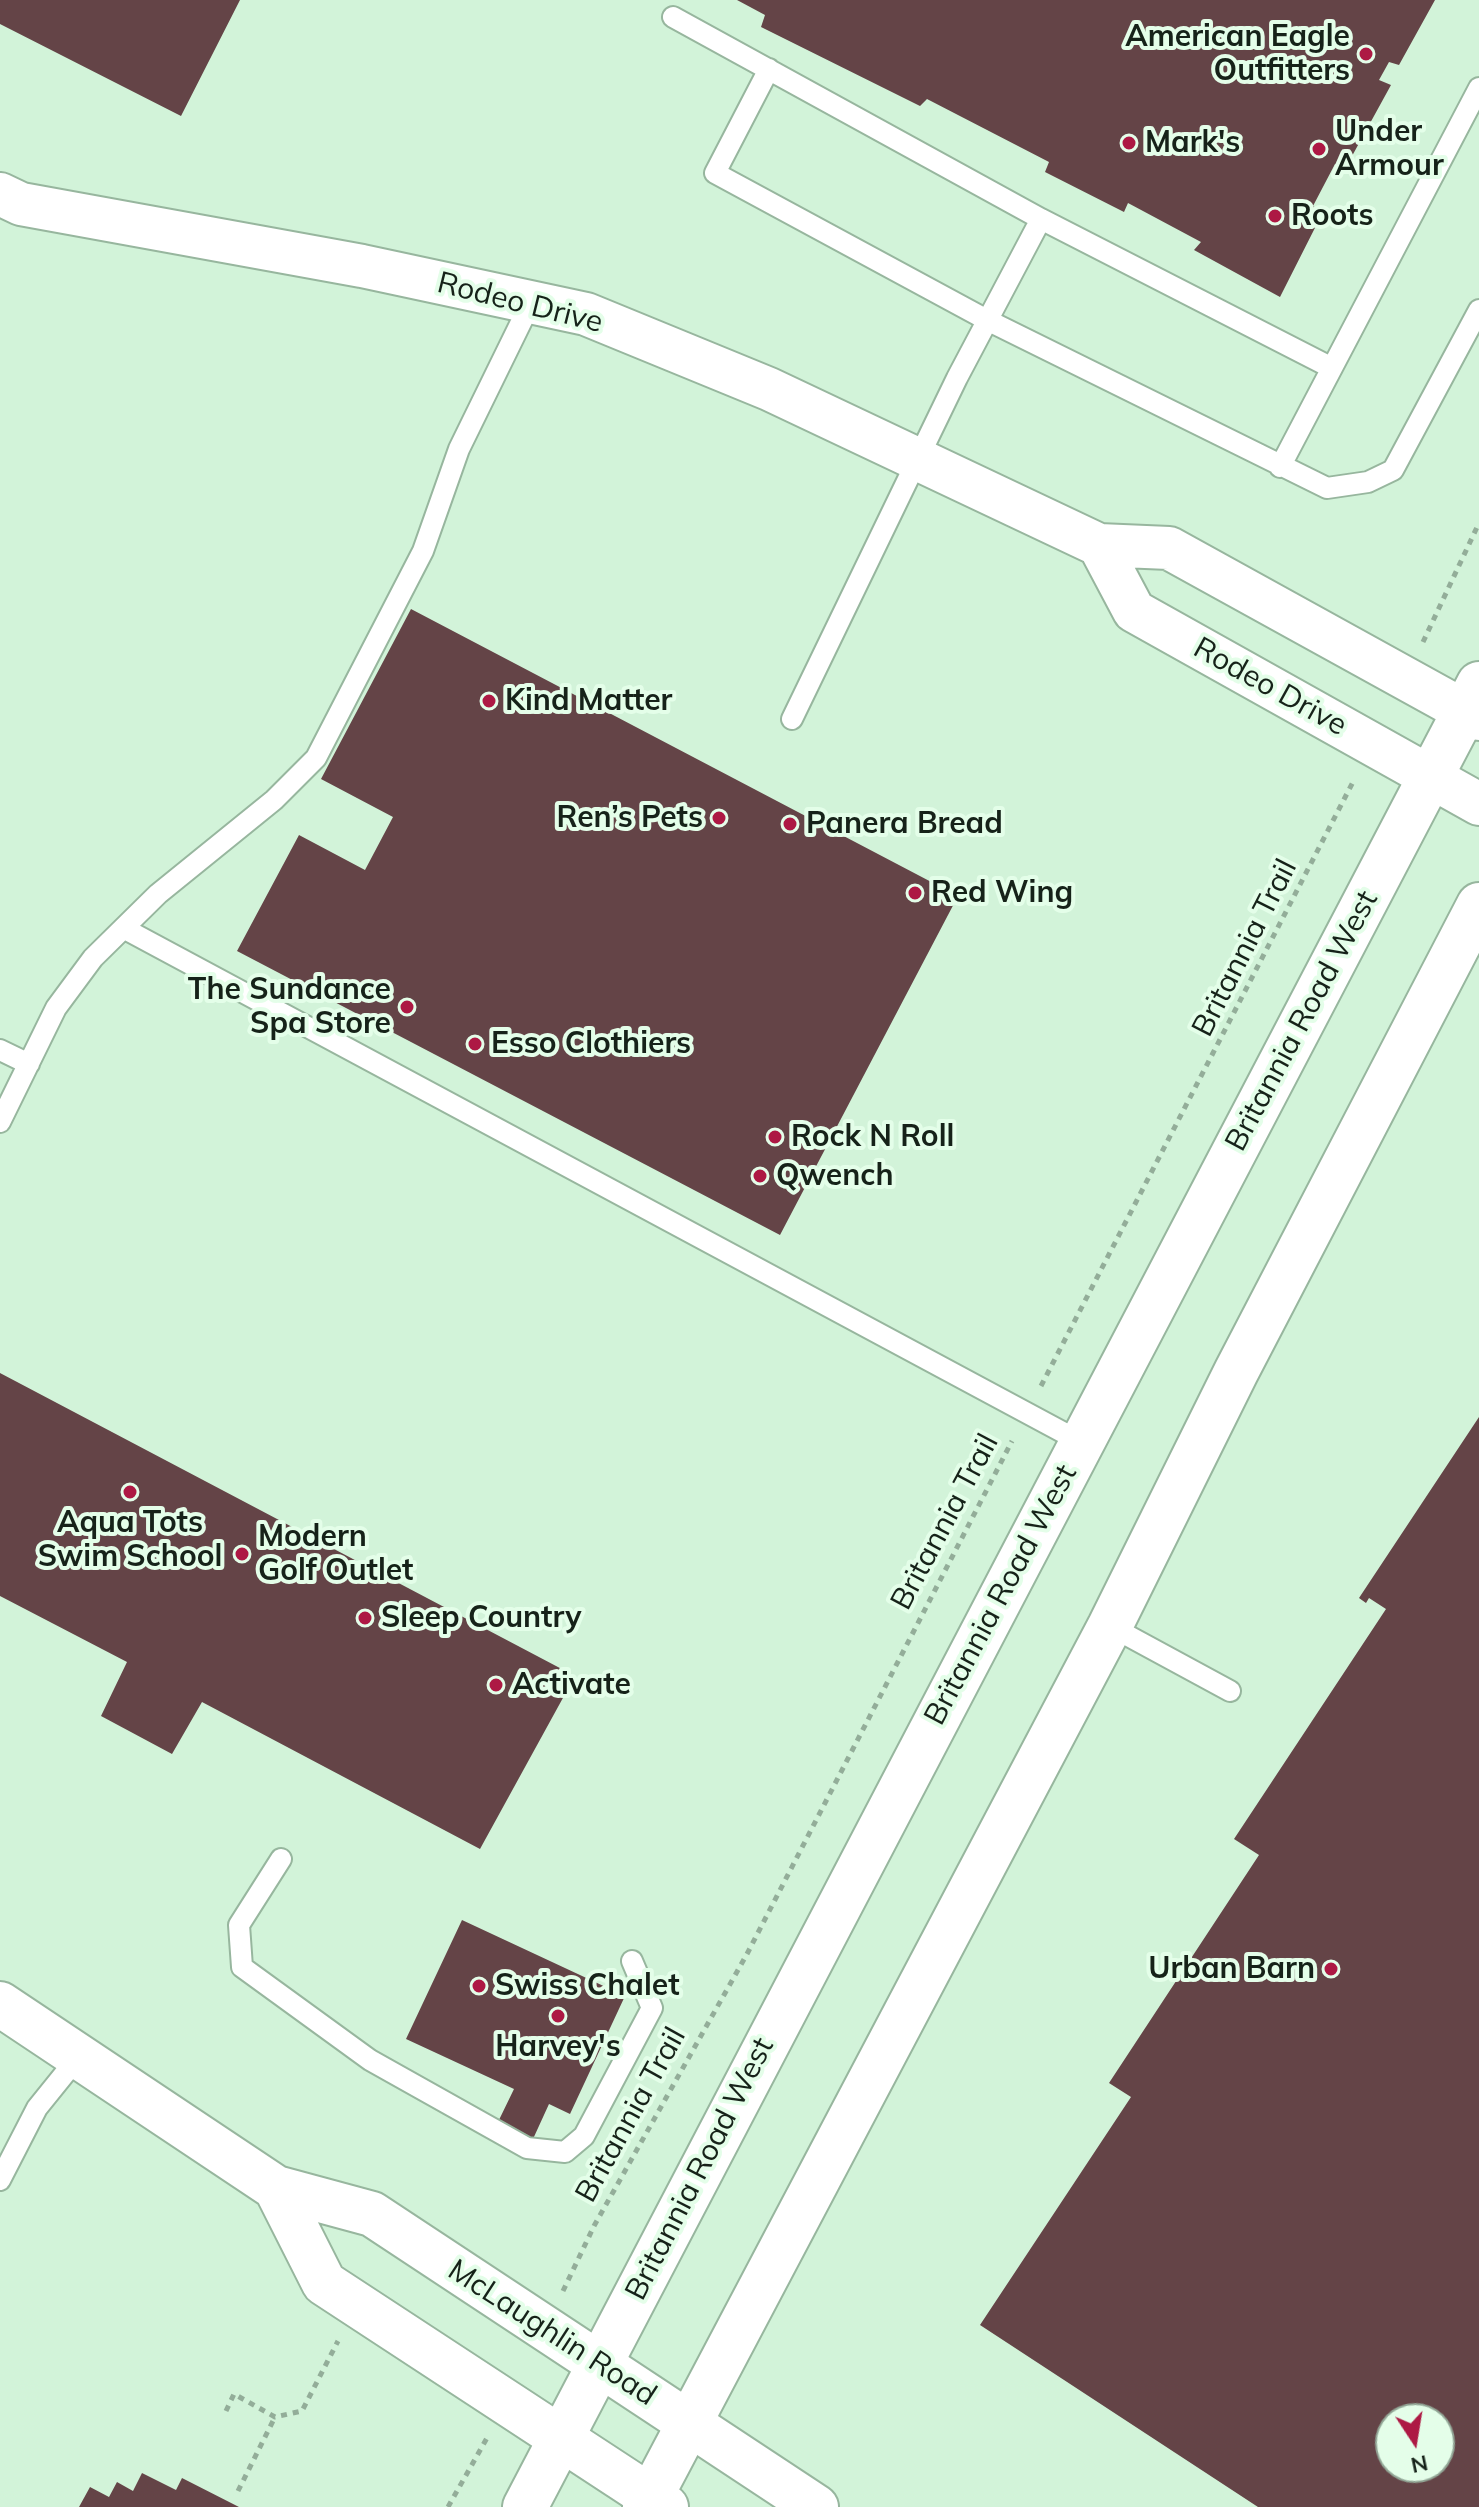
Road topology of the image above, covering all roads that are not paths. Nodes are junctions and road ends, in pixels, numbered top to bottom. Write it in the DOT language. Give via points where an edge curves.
graph roads {
  1 [pos="673,17"];
  2 [pos="769,69"];
  3 [pos="1479,88"];
  4 [pos="0,194"];
  5 [pos="1041,219"];
  6 [pos="531,302"];
  7 [pos="1479,310"];
  8 [pos="987,320"];
  9 [pos="1332,368"];
  10 [pos="920,460"];
  11 [pos="1280,467"];
  12 [pos="1099,545"];
  13 [pos="1474,705"];
  14 [pos="792,719"];
  15 [pos="1430,776"];
  16 [pos="1475,802"];
  17 [pos="1479,905"];
  18 [pos="125,929"];
  19 [pos="0,1050"];
  20 [pos="29,1064"];
  21 [pos="0,1122"];
  22 [pos="1081,1442"];
  23 [pos="1110,1626"];
  24 [pos="1230,1691"];
  25 [pos="281,1859"];
  26 [pos="632,1961"];
  27 [pos="0,2004"];
  28 [pos="79,2056"];
  29 [pos="0,2180"];
  30 [pos="276,2188"];
  31 [pos="599,2364"];
  32 [pos="689,2423"];
  33 [pos="561,2438"];
  34 [pos="654,2504"];
  35 [pos="525,2507"];
  36 [pos="816,2507"];
  1 -- 2 [label="lane"];
  2 -- 5 [label="lane"];
  2 -- 8 [label="lane" via="715,173"];
  3 -- 9 [label="lane"];
  4 -- 6 [label="street, Rodeo Drive" via="21,204"];
  5 -- 8 [label="lane"];
  5 -- 9 [label="lane"];
  6 -- 10 [label="street, Rodeo Drive" via="586,314 769,389"];
  6 -- 18 [label="lane" via="459,449 423,551 316,758 274,800 158,894"];
  7 -- 11 [label="lane" via="1393,470 1368,482 1327,488"];
  8 -- 10 [label="lane"];
  8 -- 11 [label="lane"];
  9 -- 11 [label="lane"];
  10 -- 12 [label="street, Rodeo Drive"];
  10 -- 14 [label="lane" via="872,548"];
  12 -- 13 [label="street, Rodeo Drive" via="1169,548"];
  12 -- 15 [label="street, Rodeo Drive" via="1134,611"];
  13 -- 15 [label="main road, Britannia Road West"];
  15 -- 16 [label="street, Rodeo Drive"];
  15 -- 22 [label="main road, Britannia Road West"];
  17 -- 23 [label="main road"];
  18 -- 20 [label="lane" via="71,984"];
  18 -- 22 [label="lane"];
  19 -- 20 [label="lane"];
  20 -- 21 [label="lane"];
  22 -- 31 [label="main road, Britannia Road West"];
  23 -- 24 [label="lane"];
  23 -- 32 [label="main road"];
  25 -- 26 [label="lane" via="239,1925 242,1967 370,2060 527,2148 565,2152 584,2136 652,2008"];
  27 -- 28 [label="main road, McLaughlin Road"];
  28 -- 29 [label="lane" via="37,2108"];
  28 -- 30 [label="main road, McLaughlin Road"];
  30 -- 31 [label="main road, McLaughlin Road" via="372,2214"];
  30 -- 33 [label="main road, McLaughlin Road" via="324,2283"];
  31 -- 32 [label="main road, McLaughlin Road"];
  31 -- 33 [label="main road, Britannia Road West"];
  32 -- 34 [label="main road"];
  32 -- 36 [label="main road, McLaughlin Road"];
  33 -- 34 [label="main road, McLaughlin Road"];
  33 -- 35 [label="main road, Britannia Road West"];
}
